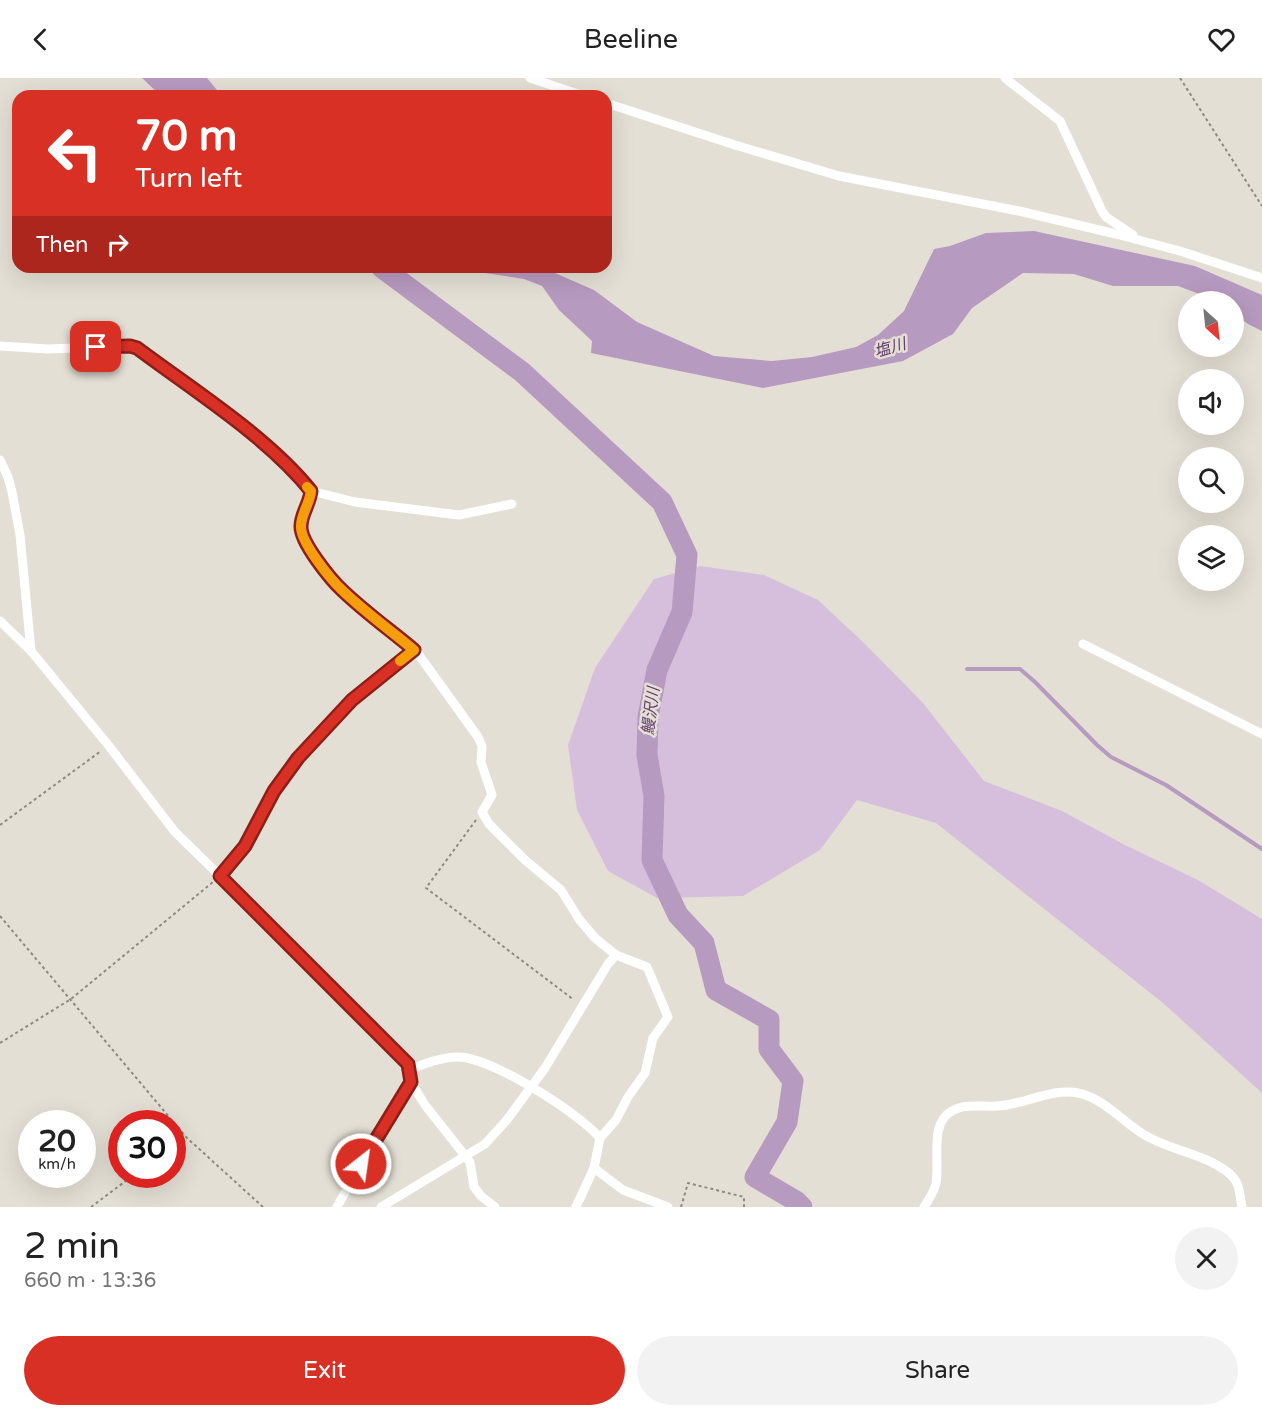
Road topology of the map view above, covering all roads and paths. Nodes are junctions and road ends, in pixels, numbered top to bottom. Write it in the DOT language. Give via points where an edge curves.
graph roads {
  1 [pos="530,78"];
  2 [pos="1005,78"];
  3 [pos="1180,78"];
  4 [pos="566,90"];
  5 [pos="612,105"];
  6 [pos="1262,206"];
  7 [pos="1140,240"];
  8 [pos="1262,278"];
  9 [pos="0,346"];
  10 [pos="0,460"];
  11 [pos="311,491"];
  12 [pos="512,504"];
  13 [pos="0,621"];
  14 [pos="1083,644"];
  15 [pos="414,650"];
  16 [pos="31,651"];
  17 [pos="1262,734"];
  18 [pos="108,746"];
  19 [pos="482,812"];
  20 [pos="0,825"];
  21 [pos="220,876"];
  22 [pos="0,916"];
  23 [pos="616,955"];
  24 [pos="70,999"];
  25 [pos="584,1007"];
  26 [pos="0,1043"];
  27 [pos="409,1070"];
  28 [pos="411,1082"];
  29 [pos="530,1088"];
  30 [pos="163,1110"];
  31 [pos="186,1137"];
  32 [pos="600,1138"];
  33 [pos="464,1156"];
  34 [pos="594,1168"];
  35 [pos="116,1188"];
  36 [pos="91,1207"];
  37 [pos="263,1207"];
  38 [pos="337,1207"];
  39 [pos="381,1207"];
  40 [pos="495,1207"];
  41 [pos="576,1207"];
  42 [pos="668,1207"];
  43 [pos="681,1207"];
  44 [pos="744,1207"];
  45 [pos="924,1207"];
  46 [pos="1242,1207"];
  1 -- 4 [label="street"];
  2 -- 7 [label="street" via="1060,121 1106,217"];
  3 -- 6 [label="path"];
  5 -- 7 [label="street" via="839,176 1019,211"];
  7 -- 8 [label="street"];
  9 -- 11 [label="street" via="137,348 245,428"];
  10 -- 16 [label="street" via="10,484 20,534"];
  11 -- 12 [label="street" via="355,502 459,515"];
  11 -- 15 [label="street" via="301,526 311,551 341,590"];
  13 -- 16 [label="street"];
  14 -- 17 [label="street"];
  15 -- 19 [label="street" via="482,746 480,762 492,795"];
  15 -- 21 [label="street" via="352,700 298,758 274,791 245,846"];
  16 -- 18 [label="street"];
  18 -- 20 [label="path"];
  18 -- 21 [label="street" via="175,832"];
  19 -- 23 [label="street" via="525,860 561,890 595,938"];
  19 -- 25 [label="path" via="426,888"];
  21 -- 24 [label="path"];
  21 -- 27 [label="street" via="408,1064"];
  22 -- 24 [label="path"];
  23 -- 25 [label="street"];
  23 -- 32 [label="street" via="647,967 668,1017 653,1038 645,1073"];
  24 -- 26 [label="path"];
  24 -- 30 [label="path"];
  25 -- 29 [label="street"];
  27 -- 28 [label="street"];
  27 -- 29 [label="street" via="458,1057 490,1064"];
  28 -- 33 [label="street"];
  28 -- 38 [label="street"];
  29 -- 32 [label="street" via="574,1113"];
  29 -- 33 [label="street" via="485,1144"];
  31 -- 37 [label="path"];
  32 -- 34 [label="street"];
  33 -- 39 [label="street"];
  33 -- 40 [label="street" via="470,1162 474,1187"];
  34 -- 41 [label="street"];
  34 -- 42 [label="street" via="623,1190"];
  35 -- 36 [label="path"];
  43 -- 44 [label="path" via="688,1183 744,1197"];
  45 -- 46 [label="street" via="936,1186 943,1118 963,1107 1015,1105 1060,1092 1090,1096 1144,1135 1209,1161 1228,1173 1237,1181"];
}
